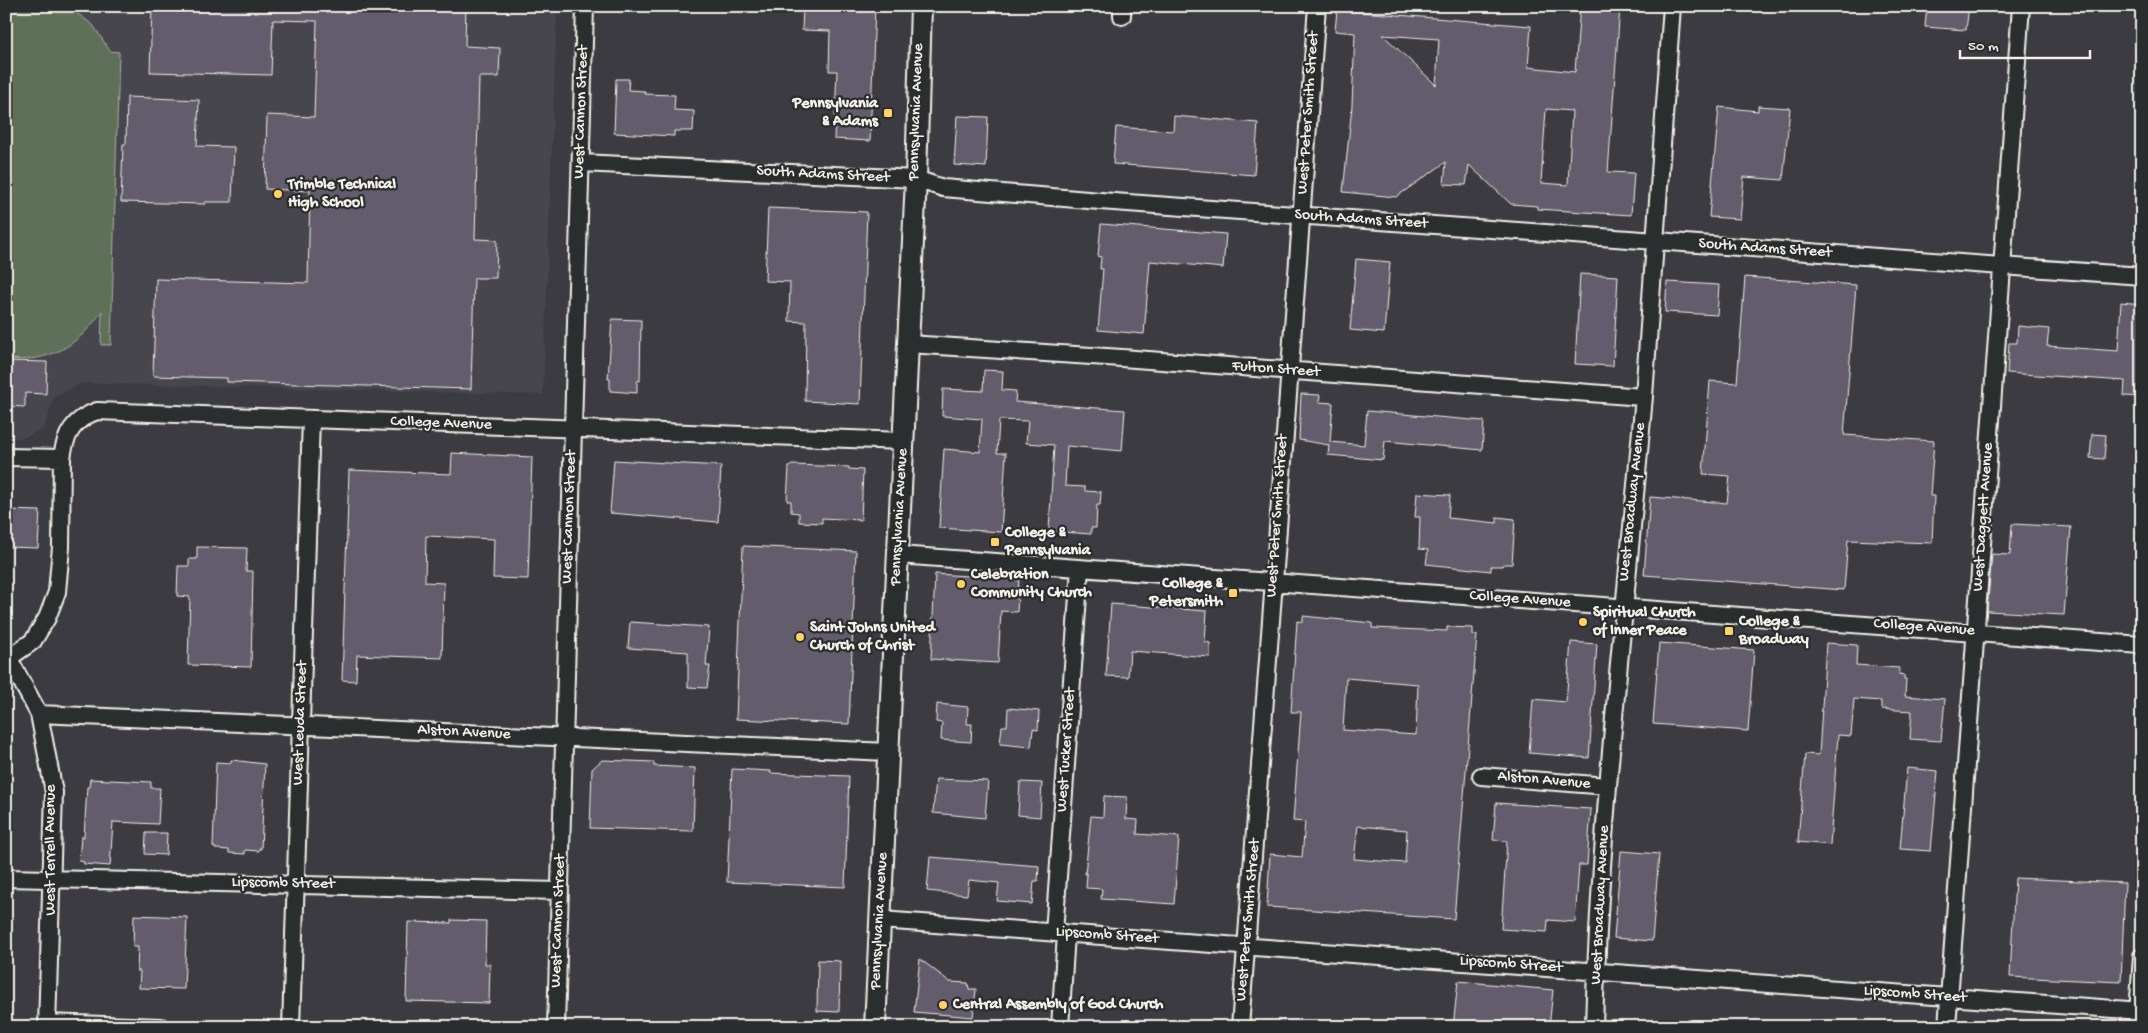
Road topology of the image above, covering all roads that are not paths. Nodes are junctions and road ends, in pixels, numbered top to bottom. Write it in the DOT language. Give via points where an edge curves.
graph roads {
  1 [pos="585,6"];
  2 [pos="921,6"];
  3 [pos="1317,6"];
  4 [pos="1672,6"];
  5 [pos="2021,6"];
  6 [pos="581,164"];
  7 [pos="916,179"];
  8 [pos="1301,216"];
  9 [pos="1655,241"];
  10 [pos="2002,266"];
  11 [pos="2142,276"];
  12 [pos="908,344"];
  13 [pos="1289,372"];
  14 [pos="1644,397"];
  15 [pos="312,419"];
  16 [pos="573,429"];
  17 [pos="903,441"];
  18 [pos="6,457"];
  19 [pos="62,458"];
  20 [pos="898,555"];
  21 [pos="1080,568"];
  22 [pos="1273,582"];
  23 [pos="1623,607"];
  24 [pos="1976,632"];
  25 [pos="2142,645"];
  26 [pos="8,657"];
  27 [pos="39,714"];
  28 [pos="301,726"];
  29 [pos="564,738"];
  30 [pos="888,752"];
  31 [pos="1480,776"];
  32 [pos="1608,786"];
  33 [pos="6,878"];
  34 [pos="52,879"];
  35 [pos="296,884"];
  36 [pos="560,891"];
  37 [pos="880,920"];
  38 [pos="1060,933"];
  39 [pos="1246,945"];
  40 [pos="2142,956"];
  41 [pos="1596,971"];
  42 [pos="1949,997"];
  43 [pos="2139,1016"];
  44 [pos="47,1025"];
  45 [pos="161,1027"];
  46 [pos="291,1027"];
  47 [pos="556,1027"];
  48 [pos="875,1027"];
  49 [pos="1060,1027"];
  50 [pos="1240,1027"];
  51 [pos="1594,1027"];
  52 [pos="1947,1027"];
  1 -- 6 [label="street, West Cannon Street"];
  2 -- 7 [label="street, Pennsylvania Avenue"];
  3 -- 8 [label="street, West Peter Smith Street"];
  4 -- 9 [label="street, West Broadway Avenue"];
  5 -- 10 [label="street, West Daggett Avenue"];
  6 -- 7 [label="street, South Adams Street"];
  6 -- 16 [label="street, West Cannon Street"];
  7 -- 8 [label="street, South Adams Street" via="944,188"];
  7 -- 12 [label="street, Pennsylvania Avenue"];
  8 -- 9 [label="street, South Adams Street"];
  8 -- 13 [label="street, West Peter Smith Street"];
  9 -- 10 [label="street, South Adams Street"];
  9 -- 14 [label="street, West Broadway Avenue"];
  10 -- 11 [label="street, South Adams Street"];
  10 -- 24 [label="street, West Daggett Avenue"];
  12 -- 13 [label="street, Fulton Street"];
  12 -- 17 [label="street, Pennsylvania Avenue"];
  13 -- 14 [label="street, Fulton Street"];
  13 -- 22 [label="street, West Peter Smith Street"];
  14 -- 23 [label="street, West Broadway Avenue"];
  15 -- 16 [label="street, College Avenue"];
  15 -- 19 [label="street, College Avenue" via="97,411 76,422 69,431"];
  15 -- 28 [label="street, West Leuda Street"];
  16 -- 17 [label="street, College Avenue"];
  16 -- 29 [label="street, West Cannon Street"];
  17 -- 20 [label="street, Pennsylvania Avenue"];
  18 -- 19 [label="street"];
  19 -- 26 [label="street, West Terrell Avenue" via="57,592 33,641"];
  20 -- 21 [label="street, College Avenue"];
  20 -- 30 [label="street, Pennsylvania Avenue"];
  21 -- 22 [label="street, College Avenue"];
  21 -- 38 [label="street, West Tucker Street"];
  22 -- 23 [label="street, College Avenue"];
  22 -- 39 [label="street, West Peter Smith Street"];
  23 -- 24 [label="street, College Avenue"];
  23 -- 32 [label="street, West Broadway Avenue"];
  24 -- 25 [label="street, College Avenue"];
  24 -- 42 [label="street, West Daggett Avenue"];
  26 -- 27 [label="street, West Terrell Avenue"];
  27 -- 28 [label="street, Alston Avenue"];
  27 -- 34 [label="street, West Terrell Avenue" via="54,792"];
  28 -- 29 [label="street, Alston Avenue"];
  28 -- 35 [label="street, West Leuda Street"];
  29 -- 30 [label="street, Alston Avenue"];
  29 -- 36 [label="street, West Cannon Street"];
  30 -- 37 [label="street, Pennsylvania Avenue"];
  31 -- 32 [label="street, Alston Avenue"];
  32 -- 41 [label="street, West Broadway Avenue"];
  33 -- 34 [label="street, Lipscomb Street"];
  34 -- 35 [label="street, Lipscomb Street"];
  34 -- 44 [label="street, West Terrell Avenue"];
  35 -- 36 [label="street, Lipscomb Street"];
  35 -- 46 [label="street, West Leuda Street"];
  36 -- 47 [label="street, West Cannon Street"];
  37 -- 38 [label="street, Lipscomb Street"];
  37 -- 48 [label="street, Pennsylvania Avenue"];
  38 -- 39 [label="street, Lipscomb Street"];
  38 -- 49 [label="street, West Tucker Street"];
  39 -- 41 [label="street, Lipscomb Street"];
  39 -- 50 [label="street, West Peter Smith Street"];
  40 -- 43 [label="street"];
  41 -- 42 [label="street, Lipscomb Street"];
  41 -- 51 [label="street, West Broadway Avenue"];
  42 -- 43 [label="street, Lipscomb Street"];
  42 -- 52 [label="street, West Daggett Avenue"];
  44 -- 45 [label="street"];
}
